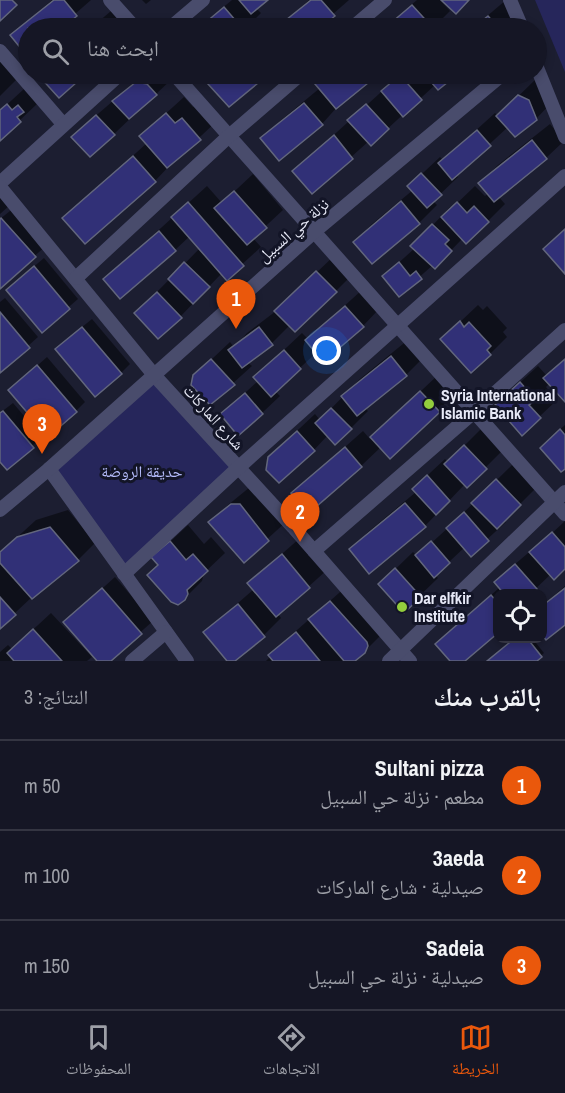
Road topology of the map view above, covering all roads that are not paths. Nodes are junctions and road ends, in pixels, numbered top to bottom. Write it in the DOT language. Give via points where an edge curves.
graph roads {
  1 [pos="110,0"];
  2 [pos="203,0"];
  3 [pos="385,0"];
  4 [pos="510,0"];
  5 [pos="126,18"];
  6 [pos="182,18"];
  7 [pos="364,18"];
  8 [pos="518,18"];
  9 [pos="0,51"];
  10 [pos="18,72"];
  11 [pos="28,84"];
  12 [pos="109,84"];
  13 [pos="183,84"];
  14 [pos="290,84"];
  15 [pos="491,84"];
  16 [pos="544,84"];
  17 [pos="63,124"];
  18 [pos="230,136"];
  19 [pos="565,137"];
  20 [pos="565,176"];
  21 [pos="0,183"];
  22 [pos="0,187"];
  23 [pos="314,232"];
  24 [pos="76,278"];
  25 [pos="397,325"];
  26 [pos="565,330"];
  27 [pos="154,375"];
  28 [pos="474,412"];
  29 [pos="238,468"];
  30 [pos="49,470"];
  31 [pos="565,492"];
  32 [pos="554,502"];
  33 [pos="0,510"];
  34 [pos="565,514"];
  35 [pos="314,551"];
  36 [pos="124,574"];
  37 [pos="166,632"];
  38 [pos="400,649"];
  39 [pos="132,661"];
  40 [pos="187,661"];
  41 [pos="389,661"];
  42 [pos="410,661"];
  1 -- 5 [label="street"];
  2 -- 6 [label="street"];
  3 -- 7 [label="street"];
  4 -- 8 [label="street"];
  9 -- 10 [label="street"];
  11 -- 17 [label="street"];
  12 -- 17 [label="street"];
  13 -- 18 [label="street"];
  14 -- 18 [label="street"];
  15 -- 23 [label="street, نزلة حي السبيل"];
  16 -- 19 [label="street"];
  17 -- 21 [label="street"];
  18 -- 23 [label="street"];
  18 -- 24 [label="street"];
  20 -- 25 [label="street"];
  22 -- 24 [label="street, شارع الماركات"];
  23 -- 25 [label="street"];
  23 -- 27 [label="street, نزلة حي السبيل"];
  24 -- 27 [label="street, شارع الماركات"];
  25 -- 28 [label="street"];
  25 -- 29 [label="street"];
  26 -- 28 [label="street"];
  27 -- 29 [label="street, شارع الماركات"];
  27 -- 30 [label="street, نزلة حي السبيل"];
  28 -- 32 [label="street"];
  28 -- 35 [label="street"];
  29 -- 35 [label="street, شارع الماركات"];
  29 -- 36 [label="street"];
  30 -- 33 [label="street, نزلة حي السبيل"];
  30 -- 36 [label="street"];
  31 -- 32 [label="street"];
  32 -- 34 [label="street"];
  32 -- 38 [label="street"];
  35 -- 38 [label="street, شارع الماركات"];
  36 -- 37 [label="street"];
  37 -- 39 [label="street"];
  37 -- 40 [label="street"];
  38 -- 41 [label="street"];
  38 -- 42 [label="street, شارع الماركات"];
}
